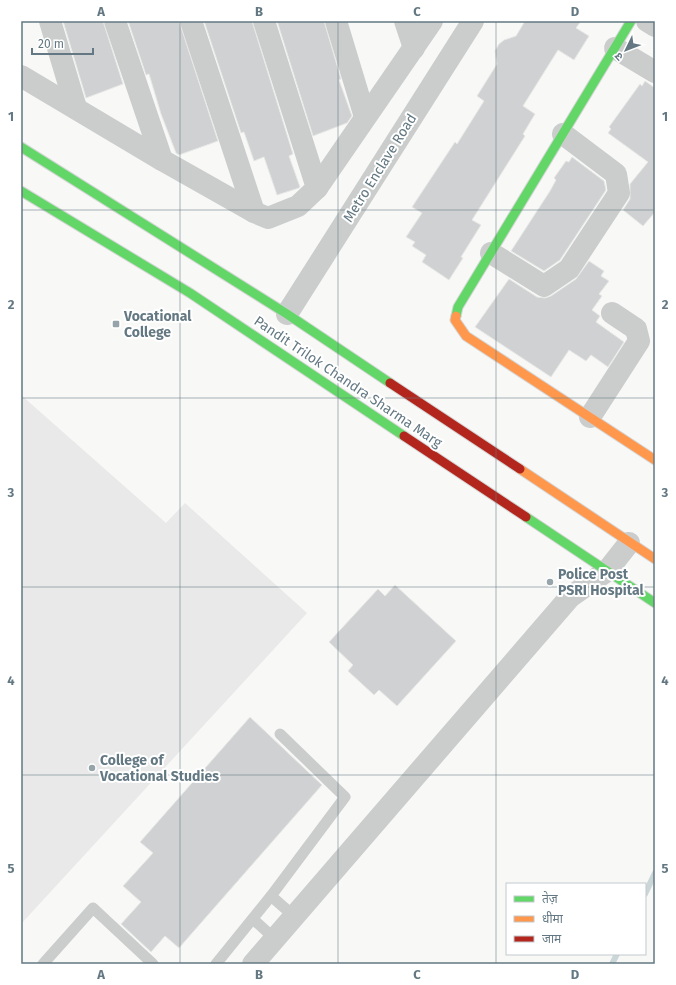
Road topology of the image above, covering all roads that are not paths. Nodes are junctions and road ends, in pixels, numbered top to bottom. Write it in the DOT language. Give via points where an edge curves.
graph roads {
  1 [pos="50,21"];
  2 [pos="115,21"];
  3 [pos="191,21"];
  4 [pos="264,21"];
  5 [pos="336,21"];
  6 [pos="405,21"];
  7 [pos="432,21"];
  8 [pos="473,21"];
  9 [pos="631,21"];
  10 [pos="647,21"];
  11 [pos="655,26"];
  12 [pos="414,48"];
  13 [pos="615,48"];
  14 [pos="655,72"];
  15 [pos="21,76"];
  16 [pos="76,108"];
  17 [pos="365,118"];
  18 [pos="563,134"];
  19 [pos="21,147"];
  20 [pos="162,160"];
  21 [pos="317,188"];
  22 [pos="21,191"];
  23 [pos="254,212"];
  24 [pos="491,254"];
  25 [pos="612,313"];
  26 [pos="287,314"];
  27 [pos="590,417"];
  28 [pos="655,460"];
  29 [pos="629,543"];
  30 [pos="655,559"];
  31 [pos="607,571"];
  32 [pos="655,603"];
  33 [pos="280,734"];
  34 [pos="270,896"];
  35 [pos="295,916"];
  36 [pos="253,919"];
  37 [pos="275,939"];
  38 [pos="43,964"];
  39 [pos="153,964"];
  40 [pos="216,964"];
  41 [pos="253,964"];
  1 -- 16 [label="street"];
  2 -- 20 [label="street"];
  3 -- 23 [label="street"];
  4 -- 21 [label="street"];
  5 -- 17 [label="street"];
  6 -- 12 [label="street"];
  7 -- 12 [label="street"];
  8 -- 26 [label="street, Metro Enclave Road"];
  9 -- 13 [label="main road"];
  10 -- 11 [label="street"];
  12 -- 17 [label="street"];
  13 -- 14 [label="street"];
  13 -- 18 [label="main road"];
  15 -- 16 [label="street"];
  16 -- 20 [label="street"];
  17 -- 21 [label="street"];
  18 -- 24 [label="main road"];
  18 -- 24 [label="street" via="616,174 619,193 569,269 544,286"];
  19 -- 26 [label="main road, Pandit Trilok Chandra Sharma Marg"];
  20 -- 23 [label="street"];
  21 -- 23 [label="street" via="298,206 268,218"];
  22 -- 31 [label="main road, Pandit Trilok Chandra Sharma Marg" via="190,293"];
  24 -- 27 [label="main road" via="458,307 455,320 466,336"];
  25 -- 27 [label="street" via="636,329 639,341"];
  26 -- 29 [label="main road, Pandit Trilok Chandra Sharma Marg"];
  27 -- 28 [label="main road"];
  29 -- 30 [label="main road, Pandit Trilok Chandra Sharma Marg"];
  29 -- 31 [label="street"];
  31 -- 32 [label="main road, Pandit Trilok Chandra Sharma Marg"];
  31 -- 35 [label="street" via="570,597"];
  33 -- 34 [label="lane" via="345,798"];
  34 -- 35 [label="lane"];
  34 -- 36 [label="lane"];
  35 -- 37 [label="street"];
  36 -- 37 [label="lane"];
  36 -- 40 [label="lane"];
  37 -- 41 [label="street"];
  38 -- 39 [label="lane" via="93,908"];
}
